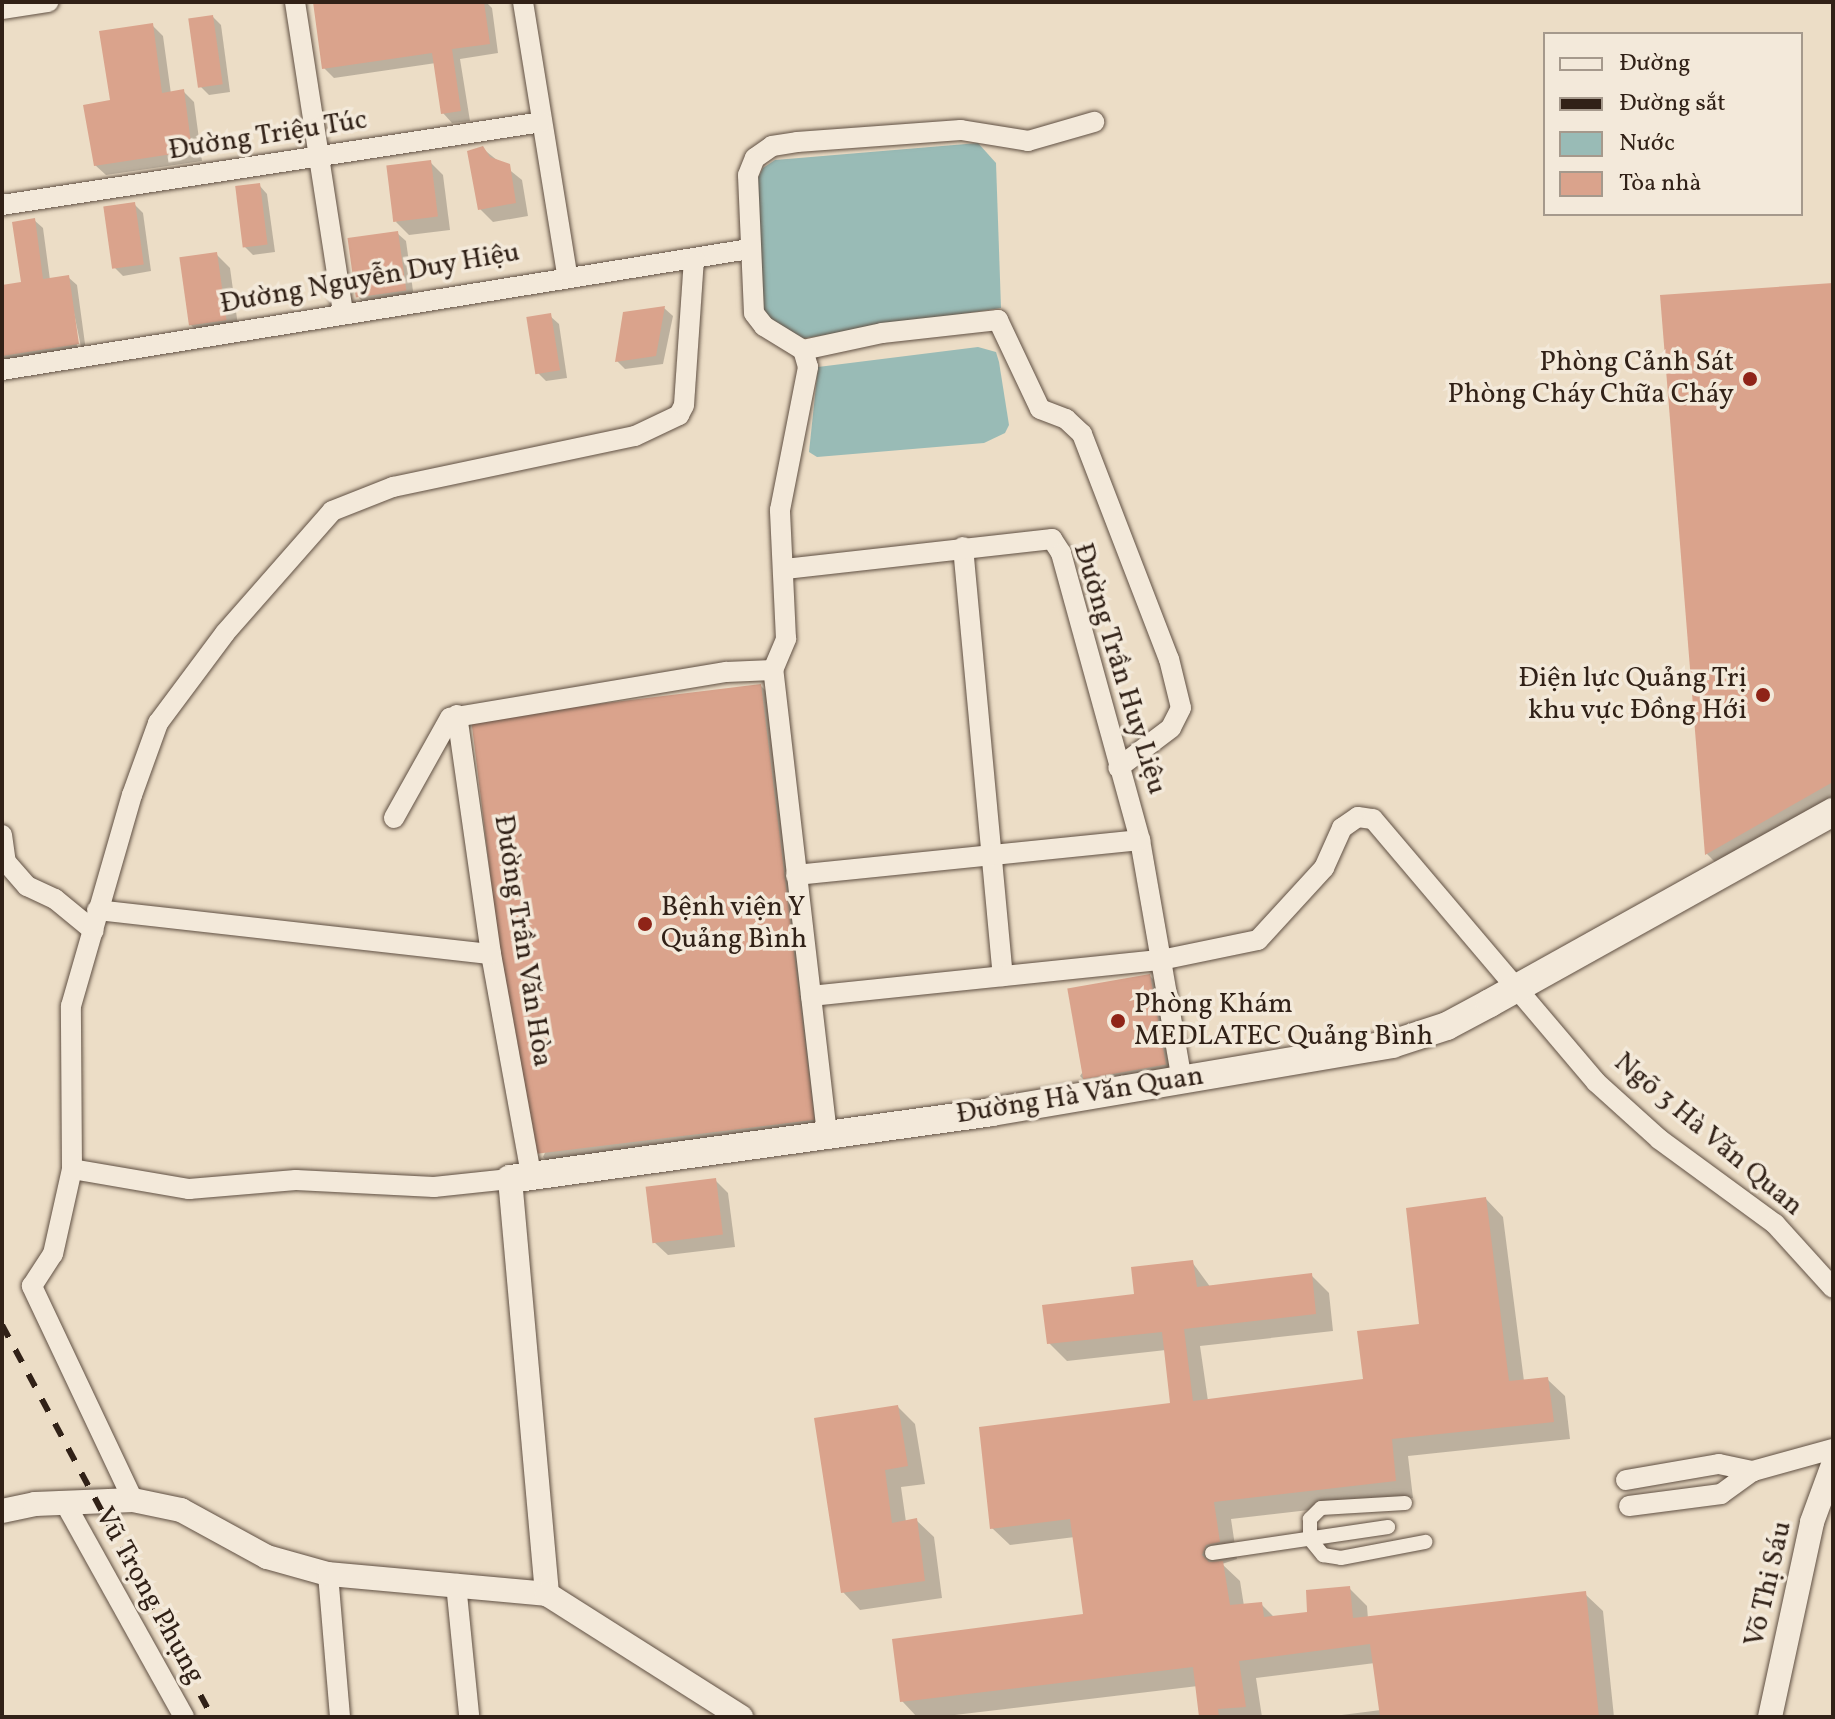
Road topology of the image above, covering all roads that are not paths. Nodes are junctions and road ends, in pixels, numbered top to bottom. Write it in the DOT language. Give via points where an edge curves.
graph roads {
  1 [pos="48,2"];
  2 [pos="295,2"];
  3 [pos="523,2"];
  4 [pos="2,9"];
  5 [pos="542,122"];
  6 [pos="1094,122"];
  7 [pos="318,156"];
  8 [pos="2,205"];
  9 [pos="749,249"];
  10 [pos="694,258"];
  11 [pos="567,274"];
  12 [pos="343,312"];
  13 [pos="803,350"];
  14 [pos="2,370"];
  15 [pos="963,547"];
  16 [pos="785,569"];
  17 [pos="773,670"];
  18 [pos="457,715"];
  19 [pos="1118,768"];
  20 [pos="1833,812"];
  21 [pos="394,818"];
  22 [pos="2,835"];
  23 [pos="1140,840"];
  24 [pos="990,855"];
  25 [pos="796,875"];
  26 [pos="97,910"];
  27 [pos="94,931"];
  28 [pos="491,954"];
  29 [pos="1161,960"];
  30 [pos="1003,976"];
  31 [pos="1515,989"];
  32 [pos="811,996"];
  33 [pos="1182,1080"];
  34 [pos="827,1134"];
  35 [pos="72,1169"];
  36 [pos="520,1177"];
  37 [pos="1833,1288"];
  38 [pos="1833,1449"];
  39 [pos="1833,1465"];
  40 [pos="1753,1471"];
  41 [pos="1626,1480"];
  42 [pos="133,1500"];
  43 [pos="65,1503"];
  44 [pos="1405,1503"];
  45 [pos="1629,1506"];
  46 [pos="2,1511"];
  47 [pos="1388,1527"];
  48 [pos="1310,1539"];
  49 [pos="1425,1542"];
  50 [pos="1212,1553"];
  51 [pos="328,1574"];
  52 [pos="456,1584"];
  53 [pos="547,1594"];
  54 [pos="469,1715"];
  55 [pos="184,1717"];
  56 [pos="340,1717"];
  57 [pos="741,1717"];
  58 [pos="1770,1717"];
  1 -- 4 [label="street"];
  2 -- 7 [label="street"];
  3 -- 5 [label="street"];
  5 -- 7 [label="street, Đường Triệu Túc"];
  5 -- 11 [label="street"];
  6 -- 9 [label="street" via="1028,141 961,130 772,146 755,158 748,175"];
  7 -- 8 [label="street, Đường Triệu Túc"];
  7 -- 12 [label="street"];
  9 -- 10 [label="street, Đường Nguyễn Duy Hiệu"];
  9 -- 13 [label="street" via="754,313 764,326"];
  10 -- 11 [label="street, Đường Nguyễn Duy Hiệu"];
  10 -- 26 [label="street" via="684,405 667,424 635,436 368,494 332,511 305,540 225,633 158,723"];
  11 -- 12 [label="street, Đường Nguyễn Duy Hiệu"];
  12 -- 14 [label="street, Đường Nguyễn Duy Hiệu"];
  13 -- 16 [label="street" via="808,367 780,510"];
  13 -- 19 [label="street" via="882,333 998,320 1040,409 1066,419 1082,434 1169,659 1181,708 1171,728"];
  15 -- 16 [label="street, Đường Trần Huy Liệu"];
  15 -- 19 [label="street, Đường Trần Huy Liệu" via="1052,539 1061,553"];
  15 -- 24 [label="street"];
  16 -- 17 [label="street" via="786,639"];
  17 -- 18 [label="street" via="726,672"];
  17 -- 25 [label="street"];
  18 -- 21 [label="street" via="444,724"];
  18 -- 28 [label="street, Đường Trần Văn Hòa"];
  19 -- 23 [label="street, Đường Trần Huy Liệu"];
  20 -- 31 [label="main road, Đường Hà Văn Quan"];
  22 -- 27 [label="street" via="6,862 27,886 55,899"];
  23 -- 24 [label="street"];
  23 -- 29 [label="street, Đường Trần Huy Liệu"];
  24 -- 25 [label="street"];
  24 -- 30 [label="street"];
  25 -- 32 [label="street"];
  26 -- 27 [label="street"];
  26 -- 28 [label="street"];
  27 -- 35 [label="street" via="71,1006"];
  28 -- 36 [label="street, Đường Trần Văn Hòa"];
  29 -- 30 [label="street"];
  29 -- 31 [label="street, Ngõ 3 Hà Văn Quan" via="1258,940 1324,868 1342,828 1358,817 1373,819"];
  29 -- 33 [label="street, Đường Trần Huy Liệu"];
  30 -- 32 [label="street"];
  31 -- 33 [label="main road, Đường Hà Văn Quan" via="1447,1026 1392,1044"];
  31 -- 37 [label="street, Ngõ 3 Hà Văn Quan" via="1596,1082 1659,1139 1775,1224"];
  32 -- 34 [label="street"];
  33 -- 34 [label="main road, Đường Hà Văn Quan"];
  34 -- 36 [label="main road, Đường Hà Văn Quan"];
  35 -- 36 [label="street" via="189,1189 296,1180 434,1187"];
  35 -- 42 [label="street" via="53,1254 32,1286"];
  36 -- 53 [label="street, Đường Trần Văn Hòa"];
  38 -- 40 [label="street"];
  39 -- 58 [label="street, Võ Thị Sáu" via="1812,1522"];
  40 -- 41 [label="street" via="1719,1464"];
  40 -- 45 [label="street" via="1721,1494"];
  42 -- 43 [label="street"];
  42 -- 51 [label="street" via="181,1510 267,1557"];
  43 -- 46 [label="street"];
  43 -- 55 [label="street, Vũ Trọng Phụng"];
  44 -- 48 [label="street" via="1321,1508 1310,1519"];
  47 -- 48 [label="street"];
  48 -- 49 [label="street" via="1323,1555 1341,1558"];
  48 -- 50 [label="street"];
  51 -- 52 [label="street"];
  51 -- 56 [label="street"];
  52 -- 53 [label="street"];
  52 -- 54 [label="street"];
  53 -- 57 [label="street"];
}
